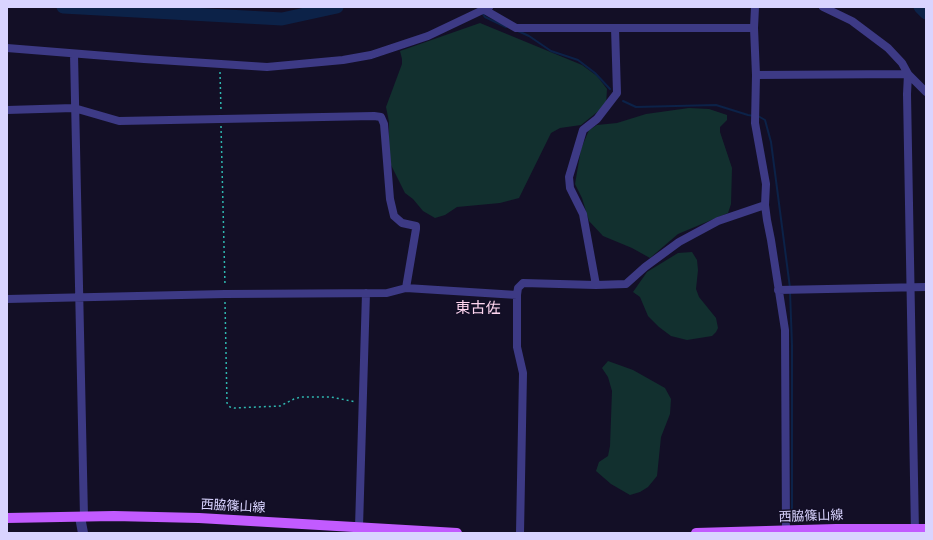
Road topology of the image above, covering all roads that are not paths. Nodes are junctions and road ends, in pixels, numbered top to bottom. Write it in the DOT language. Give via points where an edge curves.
graph roads {
  1 [pos="755,7"];
  2 [pos="823,7"];
  3 [pos="486,8"];
  4 [pos="615,28"];
  5 [pos="754,28"];
  6 [pos="7,48"];
  7 [pos="74,54"];
  8 [pos="908,74"];
  9 [pos="756,75"];
  10 [pos="926,92"];
  11 [pos="74,108"];
  12 [pos="7,110"];
  13 [pos="765,205"];
  14 [pos="596,285"];
  15 [pos="911,287"];
  16 [pos="926,287"];
  17 [pos="406,288"];
  18 [pos="778,290"];
  19 [pos="366,293"];
  20 [pos="517,295"];
  21 [pos="78,298"];
  22 [pos="7,299"];
  23 [pos="82,517"];
  24 [pos="7,518"];
  25 [pos="352,529"];
  26 [pos="926,529"];
  27 [pos="915,531"];
  28 [pos="786,532"];
  29 [pos="82,533"];
  30 [pos="457,533"];
  31 [pos="520,533"];
  32 [pos="696,533"];
  1 -- 5 [label="street"];
  2 -- 8 [label="street" via="852,21 888,48"];
  3 -- 4 [label="street" via="516,28"];
  3 -- 7 [label="street" via="428,36 343,60 267,67"];
  4 -- 5 [label="street"];
  4 -- 14 [label="street" via="617,92 597,119 583,130 569,177 570,188 583,214"];
  5 -- 9 [label="street"];
  6 -- 7 [label="street"];
  7 -- 11 [label="street"];
  8 -- 9 [label="street"];
  8 -- 10 [label="street"];
  8 -- 15 [label="street"];
  9 -- 13 [label="street" via="755,123 766,184"];
  11 -- 12 [label="street"];
  11 -- 17 [label="street" via="119,121 381,117 384,124 390,199 394,216 402,223 416,226"];
  11 -- 21 [label="street"];
  13 -- 14 [label="street" via="718,221 679,242 626,284"];
  13 -- 18 [label="street"];
  14 -- 20 [label="street" via="523,283 518,288"];
  15 -- 16 [label="street"];
  15 -- 18 [label="street"];
  15 -- 27 [label="street"];
  17 -- 19 [label="street" via="388,293"];
  17 -- 20 [label="street"];
  18 -- 28 [label="street" via="784,330"];
  19 -- 21 [label="street"];
  19 -- 25 [label="street" via="362,403"];
  20 -- 31 [label="street" via="517,347 524,372"];
  21 -- 22 [label="street"];
  21 -- 23 [label="street"];
  23 -- 24 [label="main road, 西脇篠山線"];
  23 -- 25 [label="main road, 西脇篠山線" via="199,518"];
  23 -- 29 [label="street"];
  25 -- 30 [label="main road, 西脇篠山線"];
  26 -- 27 [label="main road, 西脇篠山線"];
  27 -- 28 [label="main road, 西脇篠山線"];
  28 -- 32 [label="main road, 西脇篠山線"];
}
